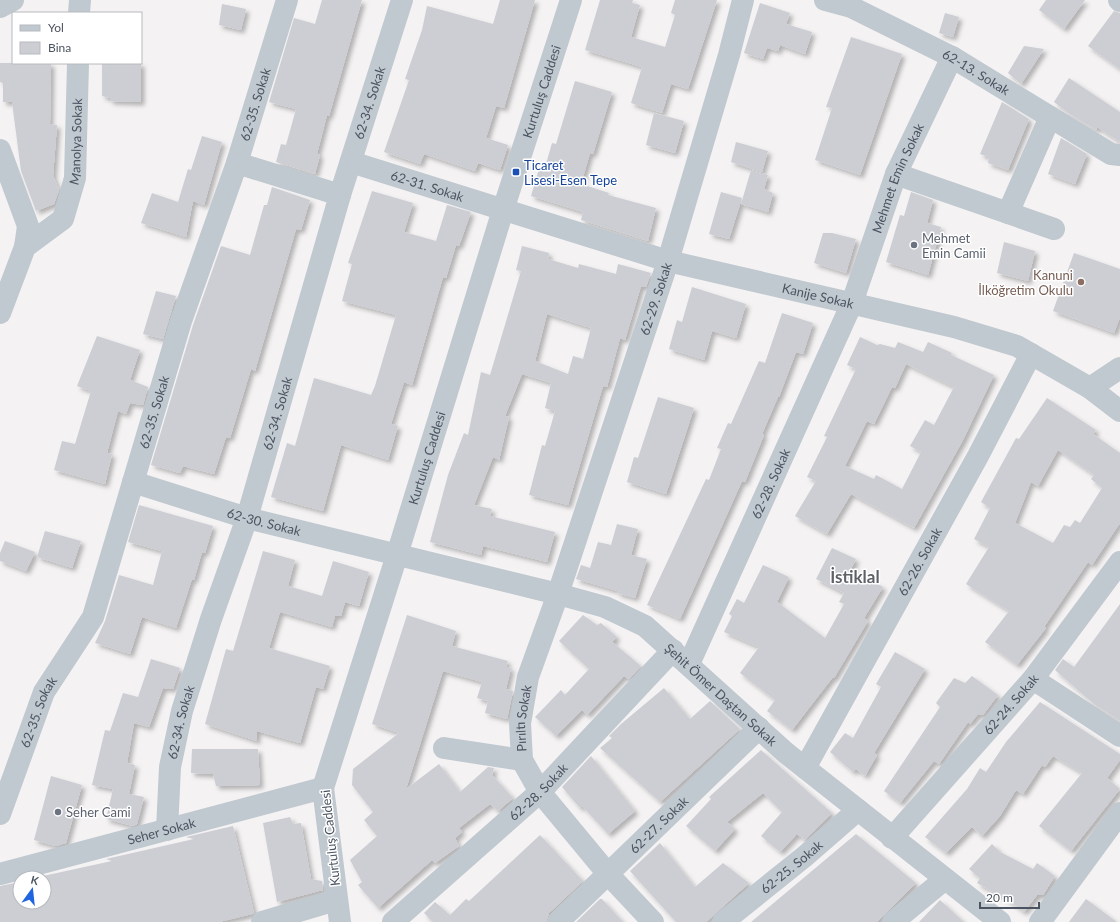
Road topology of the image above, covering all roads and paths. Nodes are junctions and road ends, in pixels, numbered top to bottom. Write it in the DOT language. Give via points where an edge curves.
graph roads {
  1 [pos="13,0"];
  2 [pos="80,0"];
  3 [pos="287,0"];
  4 [pos="402,0"];
  5 [pos="571,0"];
  6 [pos="743,0"];
  7 [pos="825,0"];
  8 [pos="0,7"];
  9 [pos="79,12"];
  10 [pos="952,57"];
  11 [pos="78,64"];
  12 [pos="1050,117"];
  13 [pos="0,150"];
  14 [pos="1120,155"];
  15 [pos="351,162"];
  16 [pos="237,163"];
  17 [pos="896,174"];
  18 [pos="340,195"];
  19 [pos="503,210"];
  20 [pos="1008,213"];
  21 [pos="1054,229"];
  22 [pos="25,247"];
  23 [pos="668,261"];
  24 [pos="852,303"];
  25 [pos="0,313"];
  26 [pos="1031,354"];
  27 [pos="1120,368"];
  28 [pos="1090,388"];
  29 [pos="1120,411"];
  30 [pos="133,482"];
  31 [pos="247,518"];
  32 [pos="397,555"];
  33 [pos="1120,562"];
  34 [pos="558,594"];
  35 [pos="681,657"];
  36 [pos="1033,679"];
  37 [pos="759,728"];
  38 [pos="1120,736"];
  39 [pos="444,748"];
  40 [pos="522,760"];
  41 [pos="805,768"];
  42 [pos="323,788"];
  43 [pos="540,792"];
  44 [pos="858,810"];
  45 [pos="1120,812"];
  46 [pos="0,814"];
  47 [pos="167,830"];
  48 [pos="892,838"];
  49 [pos="0,874"];
  50 [pos="608,874"];
  51 [pos="945,879"];
  52 [pos="336,900"];
  53 [pos="262,922"];
  54 [pos="340,922"];
  55 [pos="393,922"];
  56 [pos="558,922"];
  57 [pos="653,922"];
  58 [pos="723,922"];
  59 [pos="893,922"];
  60 [pos="1000,922"];
  61 [pos="1040,922"];
  1 -- 8 [label="street"];
  2 -- 9 [label="street"];
  3 -- 16 [label="street, 62-35. Sokak"];
  4 -- 15 [label="street, 62-34. Sokak"];
  5 -- 19 [label="street, Kurtuluş Caddesi"];
  6 -- 23 [label="street, 62-29. Sokak"];
  7 -- 10 [label="street, 62-13. Sokak" via="851,8"];
  10 -- 12 [label="street, 62-13. Sokak"];
  10 -- 17 [label="street, Mehmet Emin Sokak"];
  11 -- 22 [label="street, Manolya Sokak" via="74,178 63,219"];
  12 -- 14 [label="street, 62-13. Sokak" via="1111,154"];
  12 -- 20 [label="street"];
  13 -- 22 [label="street" via="28,226"];
  15 -- 18 [label="street, 62-34. Sokak"];
  15 -- 19 [label="street, 62-31. Sokak"];
  16 -- 18 [label="street"];
  16 -- 30 [label="street, 62-35. Sokak" via="181,321"];
  17 -- 20 [label="street"];
  17 -- 24 [label="street, Mehmet Emin Sokak"];
  18 -- 31 [label="street, 62-34. Sokak"];
  19 -- 23 [label="street, Kanije Sokak"];
  19 -- 32 [label="street, Kurtuluş Caddesi"];
  20 -- 21 [label="street"];
  22 -- 25 [label="street"];
  23 -- 24 [label="street, Kanije Sokak"];
  23 -- 34 [label="street, 62-29. Sokak"];
  24 -- 26 [label="street, Kanije Sokak" via="954,327 1017,346"];
  24 -- 35 [label="street, 62-28. Sokak"];
  26 -- 28 [label="street, Kanije Sokak"];
  26 -- 41 [label="street, 62-26. Sokak" via="974,463"];
  27 -- 28 [label="street"];
  28 -- 29 [label="street, Kanije Sokak"];
  30 -- 31 [label="street, 62-30. Sokak"];
  30 -- 46 [label="street, 62-35. Sokak" via="93,617 44,692"];
  31 -- 32 [label="street, 62-30. Sokak"];
  31 -- 47 [label="street, 62-34. Sokak" via="210,619 182,712 170,767"];
  32 -- 34 [label="street, Şehit Ömer Daştan Sokak"];
  32 -- 42 [label="street, Kurtuluş Caddesi"];
  33 -- 36 [label="street, 62-24. Sokak"];
  34 -- 35 [label="street, Şehit Ömer Daştan Sokak" via="605,607 645,626"];
  34 -- 40 [label="street, Pırıltı Sokak" via="528,677 520,723"];
  35 -- 37 [label="street, Şehit Ömer Daştan Sokak"];
  35 -- 43 [label="street, 62-28. Sokak"];
  36 -- 38 [label="street"];
  36 -- 48 [label="street, 62-24. Sokak"];
  37 -- 41 [label="street, Şehit Ömer Daştan Sokak"];
  37 -- 50 [label="street, 62-27. Sokak"];
  39 -- 40 [label="street"];
  40 -- 43 [label="street, Pırıltı Sokak"];
  41 -- 44 [label="street, Şehit Ömer Daştan Sokak"];
  42 -- 47 [label="street, Seher Sokak"];
  42 -- 52 [label="street, Kurtuluş Caddesi"];
  43 -- 50 [label="street, Pırıltı Sokak"];
  43 -- 55 [label="street, 62-28. Sokak"];
  44 -- 48 [label="street, Şehit Ömer Daştan Sokak"];
  44 -- 58 [label="street, 62-25. Sokak"];
  45 -- 61 [label="street"];
  47 -- 49 [label="street, Seher Sokak"];
  48 -- 51 [label="street, Şehit Ömer Daştan Sokak"];
  50 -- 56 [label="street, 62-27. Sokak"];
  50 -- 57 [label="street, Pırıltı Sokak"];
  51 -- 59 [label="street"];
  51 -- 60 [label="street, Şehit Ömer Daştan Sokak"];
  52 -- 53 [label="street"];
  52 -- 54 [label="street, Kurtuluş Caddesi"];
}
